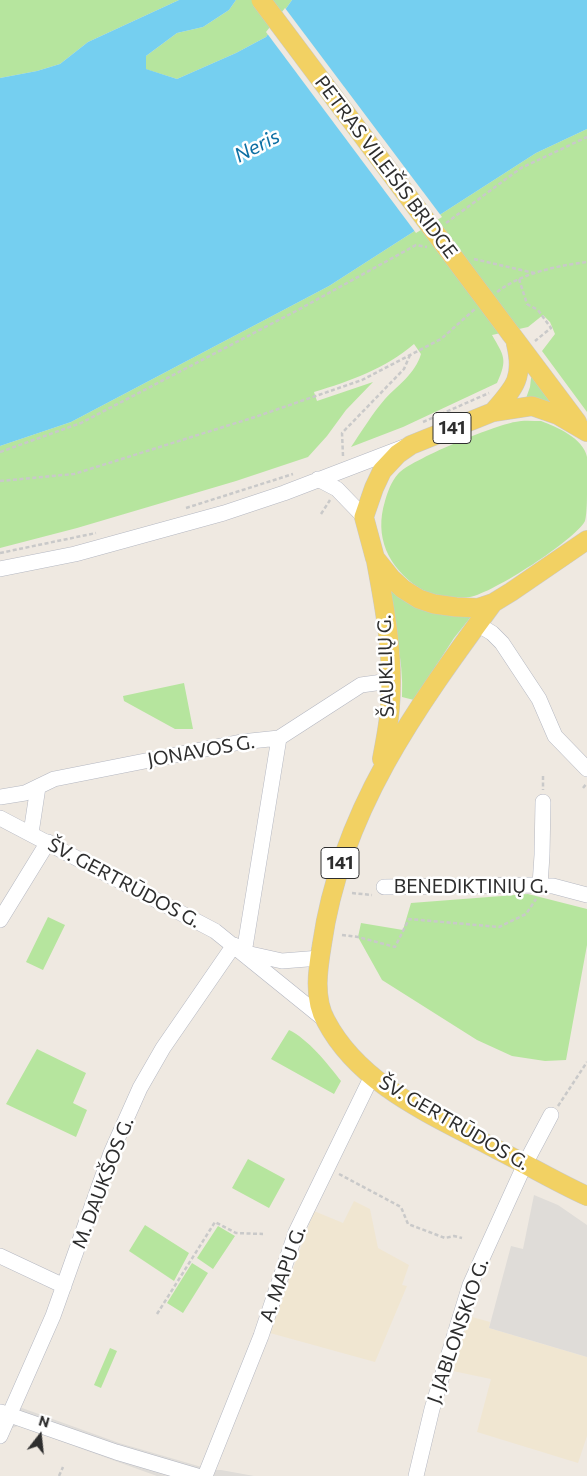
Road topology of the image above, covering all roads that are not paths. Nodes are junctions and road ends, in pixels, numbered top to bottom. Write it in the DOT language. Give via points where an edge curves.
graph roads {
  1 [pos="261,0"];
  2 [pos="513,337"];
  3 [pos="493,412"];
  4 [pos="586,433"];
  5 [pos="410,444"];
  6 [pos="318,479"];
  7 [pos="364,517"];
  8 [pos="587,540"];
  9 [pos="375,558"];
  10 [pos="0,569"];
  11 [pos="493,603"];
  12 [pos="477,624"];
  13 [pos="390,681"];
  14 [pos="279,738"];
  15 [pos="587,769"];
  16 [pos="379,774"];
  17 [pos="38,787"];
  18 [pos="0,797"];
  19 [pos="543,802"];
  20 [pos="0,818"];
  21 [pos="31,833"];
  22 [pos="48,842"];
  23 [pos="540,885"];
  24 [pos="384,887"];
  25 [pos="587,895"];
  26 [pos="0,920"];
  27 [pos="239,949"];
  28 [pos="320,958"];
  29 [pos="325,1020"];
  30 [pos="372,1076"];
  31 [pos="551,1115"];
  32 [pos="525,1164"];
  33 [pos="585,1196"];
  34 [pos="0,1256"];
  35 [pos="64,1286"];
  36 [pos="5,1413"];
  37 [pos="0,1436"];
  38 [pos="197,1476"];
  39 [pos="205,1476"];
  40 [pos="416,1476"];
  1 -- 2 [label="main road, PETRAS VILEIŠIS BRIDGE / 141, bridge"];
  2 -- 3 [label="main road, 141" via="520,360 519,373 515,384"];
  2 -- 4 [label="main road, 141"];
  3 -- 4 [label="main road" via="532,406 558,415"];
  3 -- 5 [label="main road, 141"];
  5 -- 6 [label="street"];
  5 -- 7 [label="main road, 141" via="382,470"];
  6 -- 7 [label="street" via="337,489"];
  6 -- 10 [label="street" via="224,513 75,554"];
  7 -- 9 [label="main road, 141"];
  8 -- 11 [label="main road, 141"];
  9 -- 11 [label="main road" via="403,589 420,599 456,607 478,608"];
  9 -- 13 [label="main road, ŠAUKLIŲ G. / 141" via="387,622"];
  11 -- 12 [label="main road, 141"];
  12 -- 15 [label="street" via="502,643 539,699 555,736"];
  12 -- 16 [label="main road, ŠAUKLIŲ G. / 141" via="411,718"];
  13 -- 14 [label="street, JONAVOS G." via="361,685"];
  13 -- 16 [label="main road, ŠAUKLIŲ G. / 141" via="390,706"];
  14 -- 17 [label="street, JONAVOS G." via="240,742 63,777"];
  14 -- 27 [label="street, M. DAUKŠOS G."];
  16 -- 28 [label="main road, ŠAUKLIŲ G. / 141" via="345,847 335,878"];
  17 -- 18 [label="street, JONAVOS G."];
  17 -- 21 [label="street"];
  19 -- 23 [label="street"];
  20 -- 21 [label="street, ŠV. GERTRŪDOS G."];
  21 -- 22 [label="street, ŠV. GERTRŪDOS G."];
  22 -- 26 [label="street"];
  22 -- 27 [label="street, ŠV. GERTRŪDOS G." via="215,931"];
  23 -- 24 [label="street, BENEDIKTINIŲ G."];
  23 -- 25 [label="street, BENEDIKTINIŲ G."];
  27 -- 28 [label="street, ŠV. GERTRŪDOS G." via="282,961"];
  27 -- 29 [label="street, ŠV. GERTRŪDOS G."];
  27 -- 35 [label="street, M. DAUKŠOS G." via="163,1048 140,1088 111,1153"];
  28 -- 29 [label="main road, ŠAUKLIŲ G. / 141" via="318,994"];
  29 -- 30 [label="main road, ŠV. GERTRŪDOS G. / 141" via="351,1056"];
  30 -- 32 [label="main road, ŠV. GERTRŪDOS G. / 141" via="415,1105"];
  30 -- 39 [label="street, A. MAPU G." via="296,1232 261,1336"];
  31 -- 32 [label="street, J. JABLONSKIO G."];
  32 -- 33 [label="main road, ŠV. GERTRŪDOS G. / 141"];
  32 -- 40 [label="street, J. JABLONSKIO G." via="470,1285 432,1409"];
  34 -- 35 [label="street"];
  35 -- 36 [label="street, M. DAUKŠOS G." via="54,1316"];
  36 -- 37 [label="street, M. DAUKŠOS G."];
  36 -- 38 [label="street"];
}
